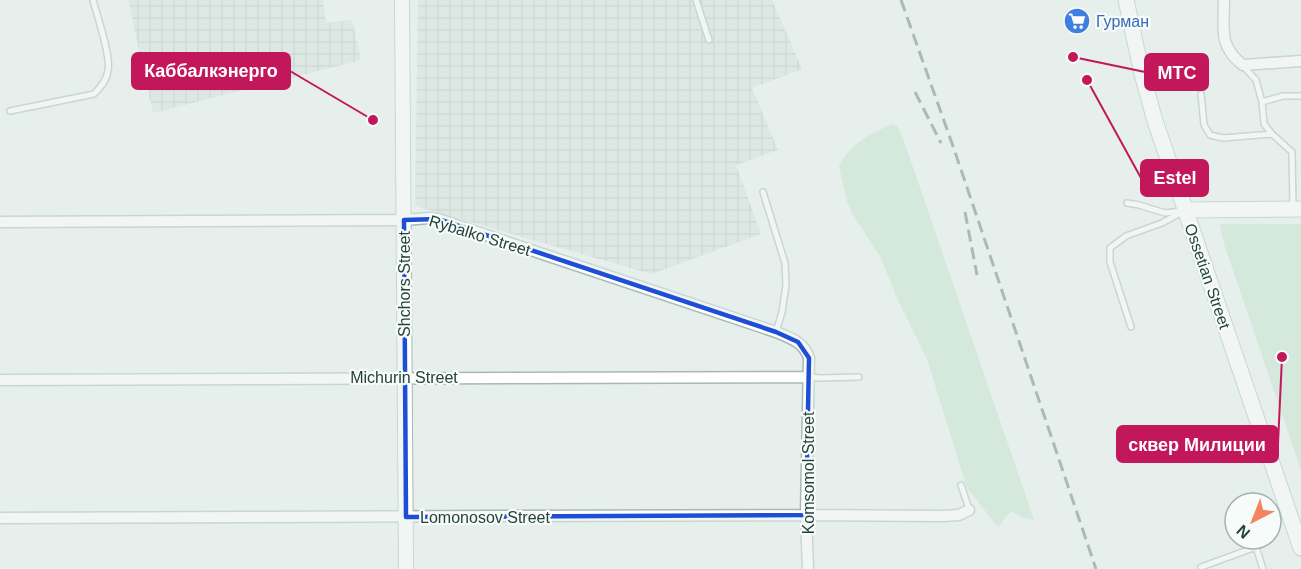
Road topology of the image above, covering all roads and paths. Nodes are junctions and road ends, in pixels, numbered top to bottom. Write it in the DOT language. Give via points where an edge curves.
graph roads {
  1 [pos="93,0"];
  2 [pos="402,0"];
  3 [pos="696,0"];
  4 [pos="1126,0"];
  5 [pos="1224,0"];
  6 [pos="710,40"];
  7 [pos="1301,61"];
  8 [pos="1243,65"];
  9 [pos="1201,94"];
  10 [pos="1301,96"];
  11 [pos="1262,102"];
  12 [pos="10,111"];
  13 [pos="1272,134"];
  14 [pos="763,192"];
  15 [pos="1127,203"];
  16 [pos="1297,208"];
  17 [pos="1185,210"];
  18 [pos="404,220"];
  19 [pos="0,222"];
  20 [pos="1131,327"];
  21 [pos="776,332"];
  22 [pos="404,377"];
  23 [pos="809,377"];
  24 [pos="859,377"];
  25 [pos="0,380"];
  26 [pos="961,485"];
  27 [pos="969,510"];
  28 [pos="806,514"];
  29 [pos="406,517"];
  30 [pos="0,518"];
  31 [pos="1301,548"];
  32 [pos="406,569"];
  33 [pos="808,569"];
  34 [pos="1202,569"];
  35 [pos="1263,569"];
  1 -- 12 [label="lane" via="109,61 102,86 94,94"];
  2 -- 18 [label="street, Shchors Street"];
  3 -- 6 [label="lane"];
  4 -- 17 [label="main road, Ossetian Street" via="1155,121"];
  5 -- 8 [label="street" via="1224,42"];
  7 -- 8 [label="street"];
  8 -- 11 [label="lane" via="1256,80"];
  9 -- 13 [label="lane" via="1204,125 1210,135 1223,138"];
  10 -- 11 [label="lane"];
  11 -- 13 [label="lane" via="1264,124"];
  13 -- 16 [label="lane" via="1292,152"];
  14 -- 21 [label="lane" via="785,263 786,285"];
  15 -- 17 [label="lane" via="1165,213"];
  16 -- 17 [label="main road"];
  17 -- 20 [label="lane" via="1126,236 1110,248 1110,262"];
  17 -- 31 [label="main road, Ossetian Street"];
  18 -- 19 [label="street, Rybalko Street"];
  18 -- 21 [label="street, Rybalko Street" via="438,219"];
  18 -- 22 [label="street, Shchors Street"];
  21 -- 23 [label="street, Rybalko Street" via="805,348"];
  22 -- 23 [label="street, Michurin Street"];
  22 -- 25 [label="street, Michurin Street"];
  22 -- 29 [label="street, Shchors Street"];
  23 -- 24 [label="lane"];
  23 -- 28 [label="street, Komsomol Street"];
  26 -- 27 [label="lane"];
  27 -- 28 [label="street, Lomonosov Street" via="942,516"];
  28 -- 29 [label="street, Lomonosov Street"];
  28 -- 33 [label="street, Komsomol Street"];
  29 -- 30 [label="street, Lomonosov Street"];
  29 -- 32 [label="street, Shchors Street"];
  34 -- 35 [label="lane" via="1256,547"];
}
